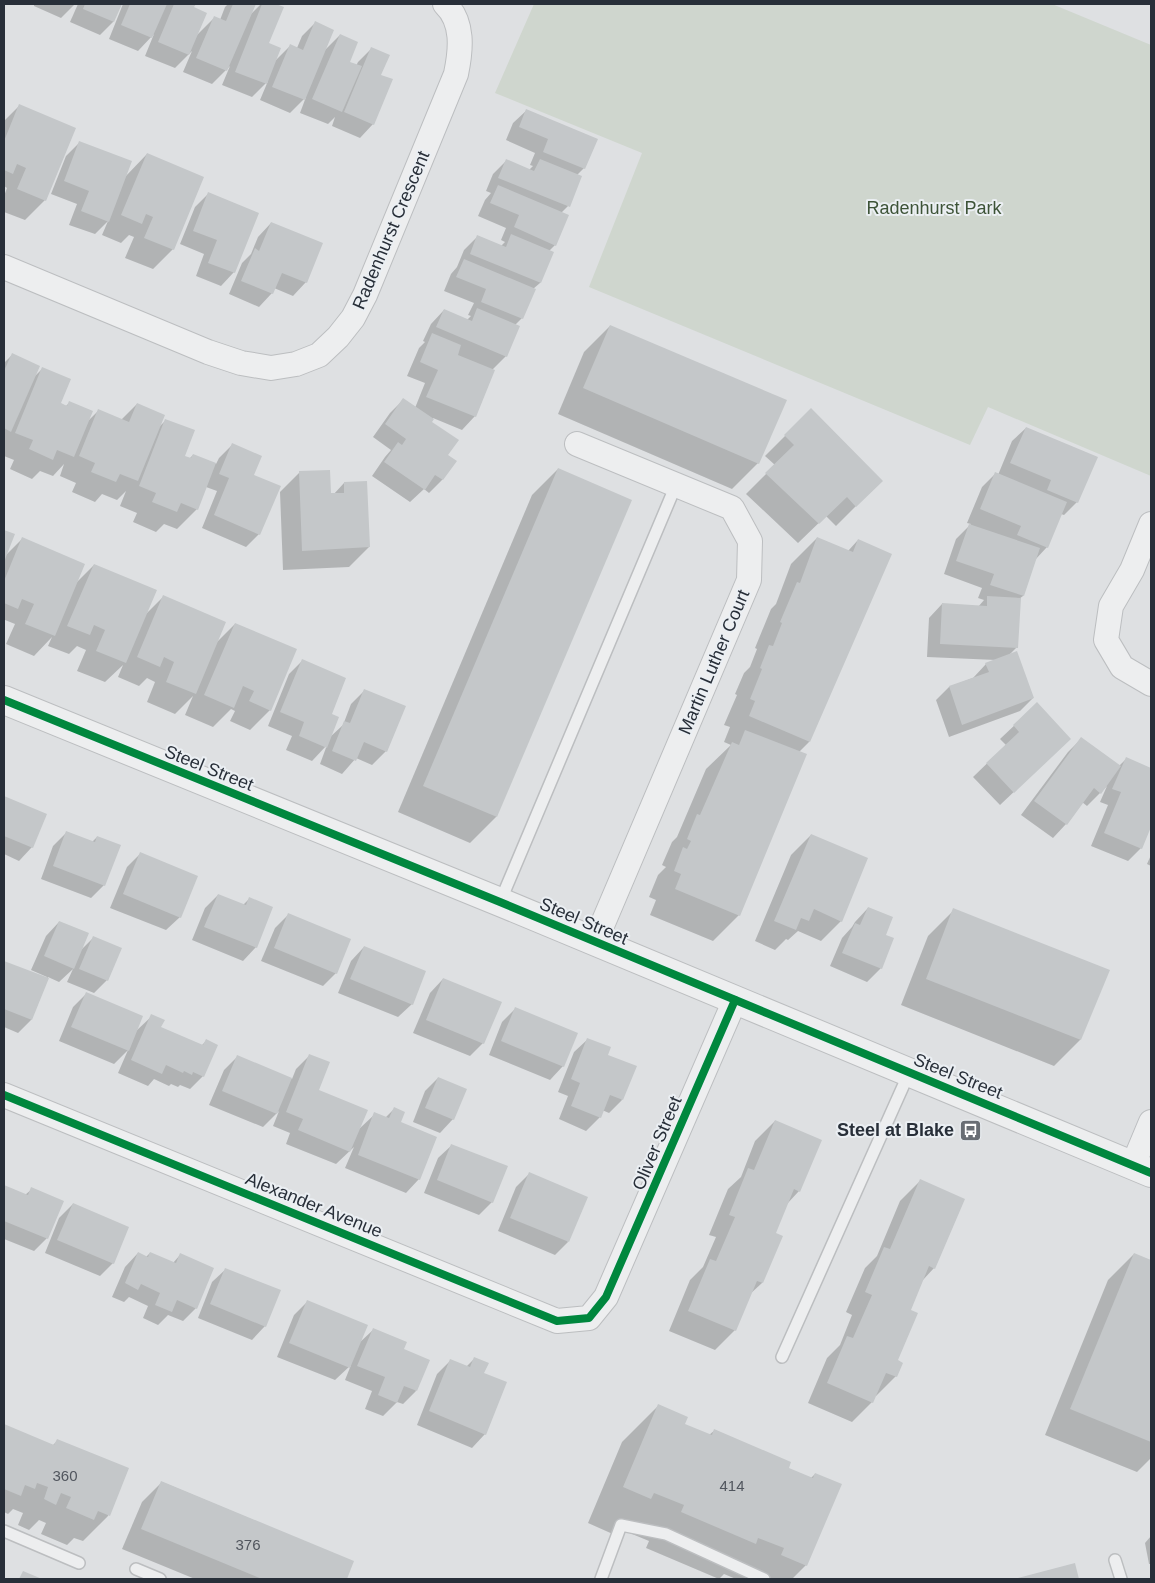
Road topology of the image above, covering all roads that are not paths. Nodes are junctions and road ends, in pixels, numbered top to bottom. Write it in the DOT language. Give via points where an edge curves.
graph roads {
  1 [pos="445,4"];
  2 [pos="4,267"];
  3 [pos="577,444"];
  4 [pos="676,485"];
  5 [pos="1151,524"];
  6 [pos="1151,684"];
  7 [pos="4,700"];
  8 [pos="500,902"];
  9 [pos="595,942"];
  10 [pos="735,1000"];
  11 [pos="910,1072"];
  12 [pos="4,1095"];
  13 [pos="1151,1122"];
  14 [pos="1142,1169"];
  15 [pos="606,1297"];
  16 [pos="782,1356"];
  17 [pos="4,1531"];
  18 [pos="1115,1560"];
  19 [pos="79,1563"];
  20 [pos="136,1569"];
  21 [pos="160,1579"];
  22 [pos="601,1579"];
  23 [pos="764,1579"];
  24 [pos="1121,1579"];
  1 -- 2 [label="street, Radenhurst Crescent" via="459,31 461,52 456,74 365,295 353,318 319,355 296,364 271,368 241,363"];
  3 -- 4 [label="street, Martin Luther Court"];
  4 -- 8 [label="lane"];
  4 -- 9 [label="street, Martin Luther Court" via="732,508 750,541 749,580"];
  5 -- 6 [label="street" via="1132,570 1111,606 1106,640 1122,667"];
  7 -- 8 [label="street, Steel Street"];
  8 -- 9 [label="street, Steel Street"];
  9 -- 10 [label="street, Steel Street"];
  10 -- 11 [label="street, Steel Street"];
  10 -- 15 [label="street, Oliver Street"];
  11 -- 14 [label="street, Steel Street"];
  11 -- 16 [label="lane"];
  12 -- 15 [label="street, Alexander Avenue" via="557,1321 589,1318"];
  13 -- 14 [label="street"];
  17 -- 19 [label="lane"];
  18 -- 24 [label="lane"];
  20 -- 21 [label="lane"];
  22 -- 23 [label="lane" via="621,1525 666,1534"];
}
